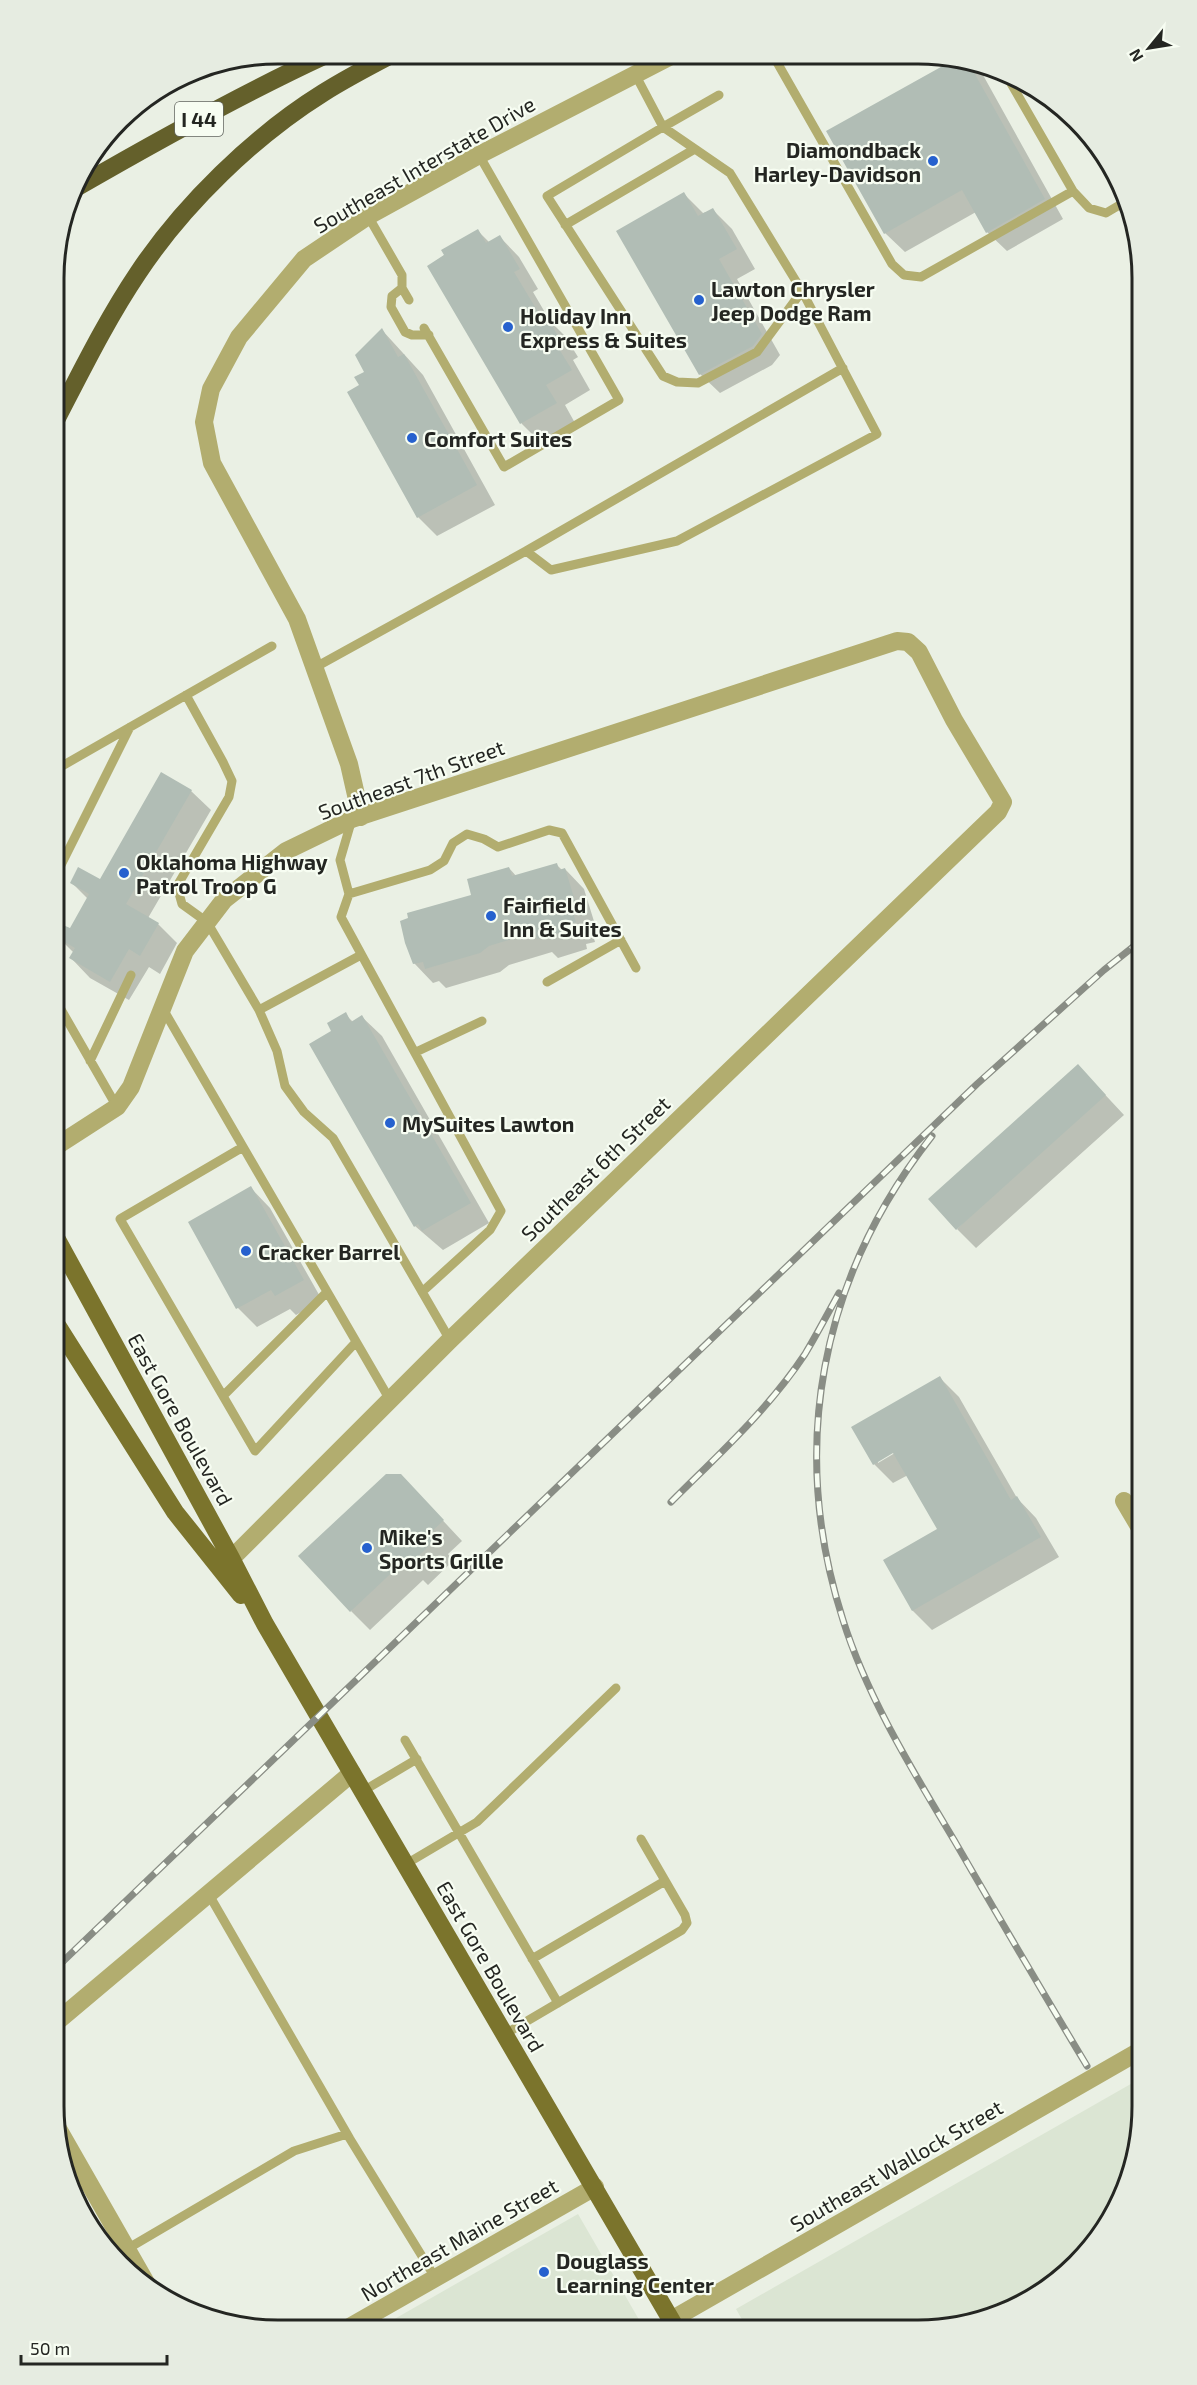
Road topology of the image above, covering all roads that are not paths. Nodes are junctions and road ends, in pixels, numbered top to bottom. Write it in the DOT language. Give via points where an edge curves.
graph roads {
  1 [pos="654,64"];
  2 [pos="778,64"];
  3 [pos="306,65"];
  4 [pos="373,65"];
  5 [pos="635,74"];
  6 [pos="1013,87"];
  7 [pos="719,95"];
  8 [pos="663,128"];
  9 [pos="693,150"];
  10 [pos="479,155"];
  11 [pos="89,180"];
  12 [pos="1073,191"];
  13 [pos="1119,205"];
  14 [pos="368,216"];
  15 [pos="565,225"];
  16 [pos="402,288"];
  17 [pos="802,291"];
  18 [pos="409,300"];
  19 [pos="843,368"];
  20 [pos="64,405"];
  21 [pos="526,551"];
  22 [pos="272,646"];
  23 [pos="918,652"];
  24 [pos="314,668"];
  25 [pos="186,695"];
  26 [pos="130,727"];
  27 [pos="64,765"];
  28 [pos="357,818"];
  29 [pos="64,859"];
  30 [pos="349,894"];
  31 [pos="207,922"];
  32 [pos="621,940"];
  33 [pos="362,955"];
  34 [pos="636,968"];
  35 [pos="132,975"];
  36 [pos="547,982"];
  37 [pos="162,1007"];
  38 [pos="259,1010"];
  39 [pos="64,1015"];
  40 [pos="482,1021"];
  41 [pos="416,1052"];
  42 [pos="90,1061"];
  43 [pos="117,1107"];
  44 [pos="64,1141"];
  45 [pos="243,1147"];
  46 [pos="64,1253"];
  47 [pos="327,1292"];
  48 [pos="422,1292"];
  49 [pos="64,1336"];
  50 [pos="450,1340"];
  51 [pos="356,1342"];
  52 [pos="223,1396"];
  53 [pos="390,1400"];
  54 [pos="1124,1501"];
  55 [pos="1132,1514"];
  56 [pos="226,1564"];
  57 [pos="616,1688"];
  58 [pos="405,1740"];
  59 [pos="417,1760"];
  60 [pos="352,1773"];
  61 [pos="363,1791"];
  62 [pos="459,1833"];
  63 [pos="640,1839"];
  64 [pos="406,1864"];
  65 [pos="665,1881"];
  66 [pos="208,1893"];
  67 [pos="532,1959"];
  68 [pos="558,2003"];
  69 [pos="64,2015"];
  70 [pos="505,2034"];
  71 [pos="1132,2055"];
  72 [pos="348,2134"];
  73 [pos="69,2147"];
  74 [pos="595,2187"];
  75 [pos="127,2249"];
  76 [pos="137,2267"];
  77 [pos="436,2279"];
  78 [pos="362,2320"];
  79 [pos="671,2320"];
  80 [pos="682,2320"];
  1 -- 5 [label="street, Southeast Interstate Drive"];
  2 -- 12 [label="lane" via="892,264 904,275 921,278"];
  3 -- 11 [label="highway, I 44"];
  4 -- 20 [label="highway" via="323,93 249,149 174,225 105,326"];
  5 -- 8 [label="lane"];
  5 -- 10 [label="street, Southeast Interstate Drive"];
  6 -- 12 [label="lane"];
  7 -- 8 [label="lane"];
  8 -- 9 [label="lane"];
  8 -- 15 [label="lane" via="547,196"];
  9 -- 15 [label="lane"];
  9 -- 17 [label="lane" via="730,173"];
  10 -- 14 [label="street, Southeast Interstate Drive"];
  10 -- 16 [label="lane" via="619,400 504,467 427,332 405,332 390,307 392,296"];
  12 -- 13 [label="lane" via="1089,208 1106,213"];
  14 -- 16 [label="lane" via="402,275"];
  14 -- 24 [label="street, Southeast Interstate Drive" via="304,260 239,336 211,389 204,422 212,463 297,619"];
  15 -- 17 [label="lane" via="663,376 677,382 698,383 757,352"];
  16 -- 18 [label="lane"];
  17 -- 19 [label="lane"];
  19 -- 21 [label="lane"];
  19 -- 21 [label="lane" via="877,434 677,541 551,570"];
  21 -- 24 [label="lane"];
  22 -- 25 [label="lane"];
  23 -- 28 [label="street, Southeast 7th Street" via="908,642 897,641"];
  23 -- 50 [label="street, Southeast 6th Street" via="1003,802 989,820"];
  24 -- 28 [label="street, Southeast Interstate Drive" via="348,764"];
  25 -- 26 [label="lane"];
  25 -- 31 [label="lane" via="232,781 229,797 177,886 182,904"];
  26 -- 27 [label="lane"];
  26 -- 29 [label="lane"];
  28 -- 30 [label="lane" via="340,860"];
  28 -- 31 [label="street, Southeast 7th Street" via="286,851 224,900"];
  30 -- 32 [label="lane" via="430,870 444,861 453,843 467,834 498,847 549,830 562,833"];
  30 -- 33 [label="lane" via="341,916"];
  31 -- 37 [label="street, Southeast 7th Street" via="185,951"];
  31 -- 38 [label="lane"];
  32 -- 34 [label="lane"];
  32 -- 36 [label="lane"];
  33 -- 38 [label="lane"];
  33 -- 41 [label="lane"];
  35 -- 42 [label="lane"];
  37 -- 43 [label="street, Southeast 7th Street" via="131,1087"];
  37 -- 45 [label="lane"];
  38 -- 48 [label="lane" via="277,1051 285,1086 304,1112 333,1138"];
  39 -- 42 [label="lane"];
  40 -- 41 [label="lane"];
  41 -- 48 [label="lane" via="501,1211 490,1230"];
  42 -- 43 [label="lane"];
  43 -- 44 [label="street, Southeast 7th Street"];
  45 -- 47 [label="lane"];
  45 -- 52 [label="lane" via="120,1219"];
  46 -- 56 [label="main road, East Gore Boulevard"];
  47 -- 51 [label="lane"];
  47 -- 52 [label="lane"];
  48 -- 50 [label="lane"];
  49 -- 56 [label="main road, East Gore Boulevard" via="175,1512"];
  50 -- 53 [label="street, Southeast 6th Street"];
  51 -- 52 [label="lane" via="255,1451"];
  51 -- 53 [label="lane"];
  53 -- 56 [label="street, Southeast 6th Street"];
  54 -- 55 [label="street"];
  56 -- 60 [label="main road, East Gore Boulevard"];
  57 -- 62 [label="lane" via="477,1822"];
  58 -- 59 [label="lane"];
  59 -- 61 [label="lane"];
  59 -- 62 [label="lane"];
  60 -- 61 [label="main road, East Gore Boulevard"];
  60 -- 66 [label="street"];
  61 -- 64 [label="main road, East Gore Boulevard"];
  62 -- 64 [label="lane"];
  62 -- 67 [label="lane"];
  63 -- 65 [label="lane"];
  64 -- 70 [label="main road, East Gore Boulevard"];
  65 -- 67 [label="lane"];
  65 -- 68 [label="lane" via="685,1915 687,1923 682,1930"];
  66 -- 69 [label="street"];
  66 -- 72 [label="lane"];
  67 -- 68 [label="lane"];
  68 -- 70 [label="lane"];
  70 -- 74 [label="main road, East Gore Boulevard"];
  71 -- 80 [label="street, Southeast Wallock Street"];
  72 -- 75 [label="lane" via="294,2151"];
  72 -- 77 [label="lane"];
  73 -- 75 [label="street"];
  74 -- 77 [label="street, Northeast Maine Street"];
  74 -- 79 [label="main road, East Gore Boulevard"];
  75 -- 76 [label="street"];
  77 -- 78 [label="street, Northeast Maine Street"];
}
